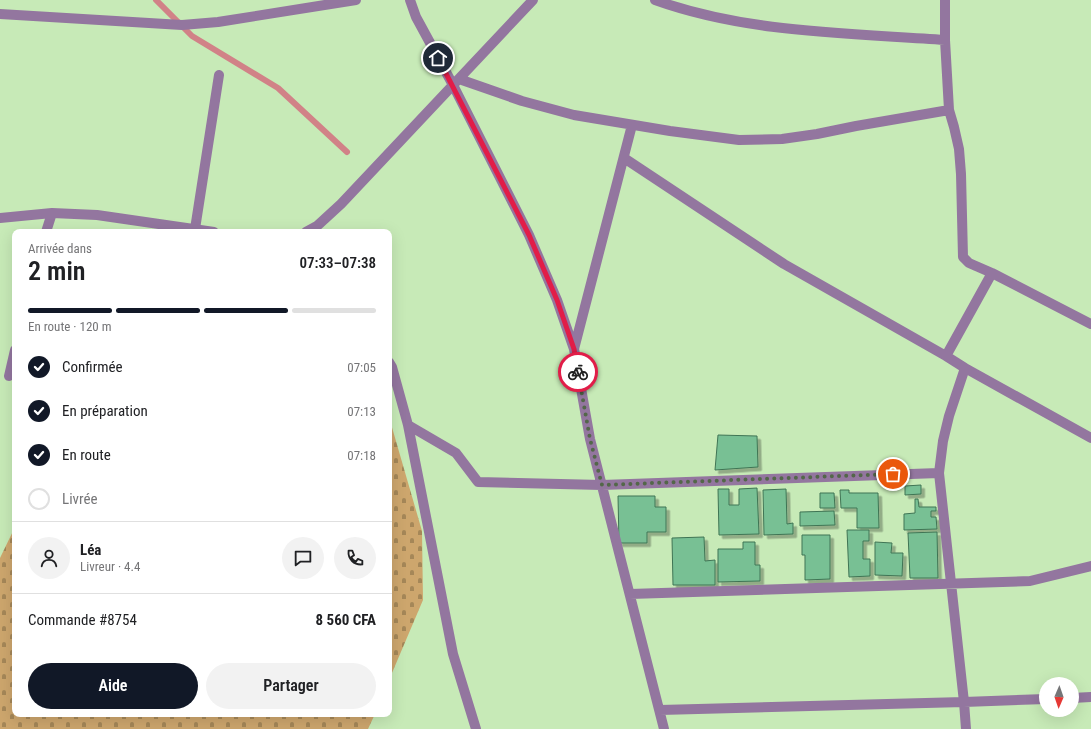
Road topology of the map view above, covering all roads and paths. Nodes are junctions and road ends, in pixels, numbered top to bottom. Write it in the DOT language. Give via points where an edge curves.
graph roads {
  1 [pos="356,0"];
  2 [pos="410,0"];
  3 [pos="534,0"];
  4 [pos="655,0"];
  5 [pos="945,0"];
  6 [pos="0,14"];
  7 [pos="945,40"];
  8 [pos="218,75"];
  9 [pos="456,82"];
  10 [pos="949,110"];
  11 [pos="632,125"];
  12 [pos="624,158"];
  13 [pos="52,213"];
  14 [pos="2,219"];
  15 [pos="47,229"];
  16 [pos="196,229"];
  17 [pos="312,229"];
  18 [pos="992,273"];
  19 [pos="1091,324"];
  20 [pos="574,349"];
  21 [pos="946,356"];
  22 [pos="12,363"];
  23 [pos="392,367"];
  24 [pos="965,368"];
  25 [pos="9,376"];
  26 [pos="408,425"];
  27 [pos="1091,438"];
  28 [pos="939,472"];
  29 [pos="602,485"];
  30 [pos="1091,566"];
  31 [pos="951,583"];
  32 [pos="630,594"];
  33 [pos="1091,697"];
  34 [pos="1079,698"];
  35 [pos="1039,699"];
  36 [pos="964,702"];
  37 [pos="660,710"];
  38 [pos="476,729"];
  39 [pos="664,729"];
  40 [pos="966,729"];
  1 -- 6 [label="street" via="182,26"];
  2 -- 9 [label="street" via="416,17"];
  3 -- 9 [label="street"];
  4 -- 7 [label="street" via="739,22 803,31"];
  5 -- 7 [label="street"];
  7 -- 10 [label="street"];
  8 -- 16 [label="street"];
  9 -- 11 [label="street" via="574,115"];
  9 -- 17 [label="street" via="341,204"];
  9 -- 20 [label="street" via="529,235 557,300"];
  10 -- 11 [label="street" via="782,139 739,140"];
  10 -- 18 [label="street" via="959,149 963,257 969,263"];
  11 -- 12 [label="street"];
  12 -- 20 [label="street"];
  12 -- 21 [label="street" via="784,264"];
  13 -- 14 [label="street"];
  13 -- 15 [label="street"];
  13 -- 16 [label="street" via="97,215"];
  18 -- 19 [label="street"];
  18 -- 21 [label="street"];
  20 -- 29 [label="street" via="590,439"];
  21 -- 24 [label="street"];
  22 -- 25 [label="street"];
  23 -- 26 [label="street"];
  24 -- 27 [label="street"];
  24 -- 28 [label="street" via="949,416"];
  26 -- 29 [label="street" via="456,453 478,482"];
  26 -- 38 [label="street" via="453,654"];
  28 -- 29 [label="street"];
  28 -- 31 [label="street"];
  29 -- 32 [label="street"];
  30 -- 31 [label="street" via="1030,581"];
  31 -- 32 [label="street"];
  31 -- 36 [label="street"];
  32 -- 37 [label="street"];
  33 -- 34 [label="street"];
  35 -- 36 [label="street"];
  36 -- 37 [label="street"];
  36 -- 40 [label="street"];
  37 -- 39 [label="street"];
}
